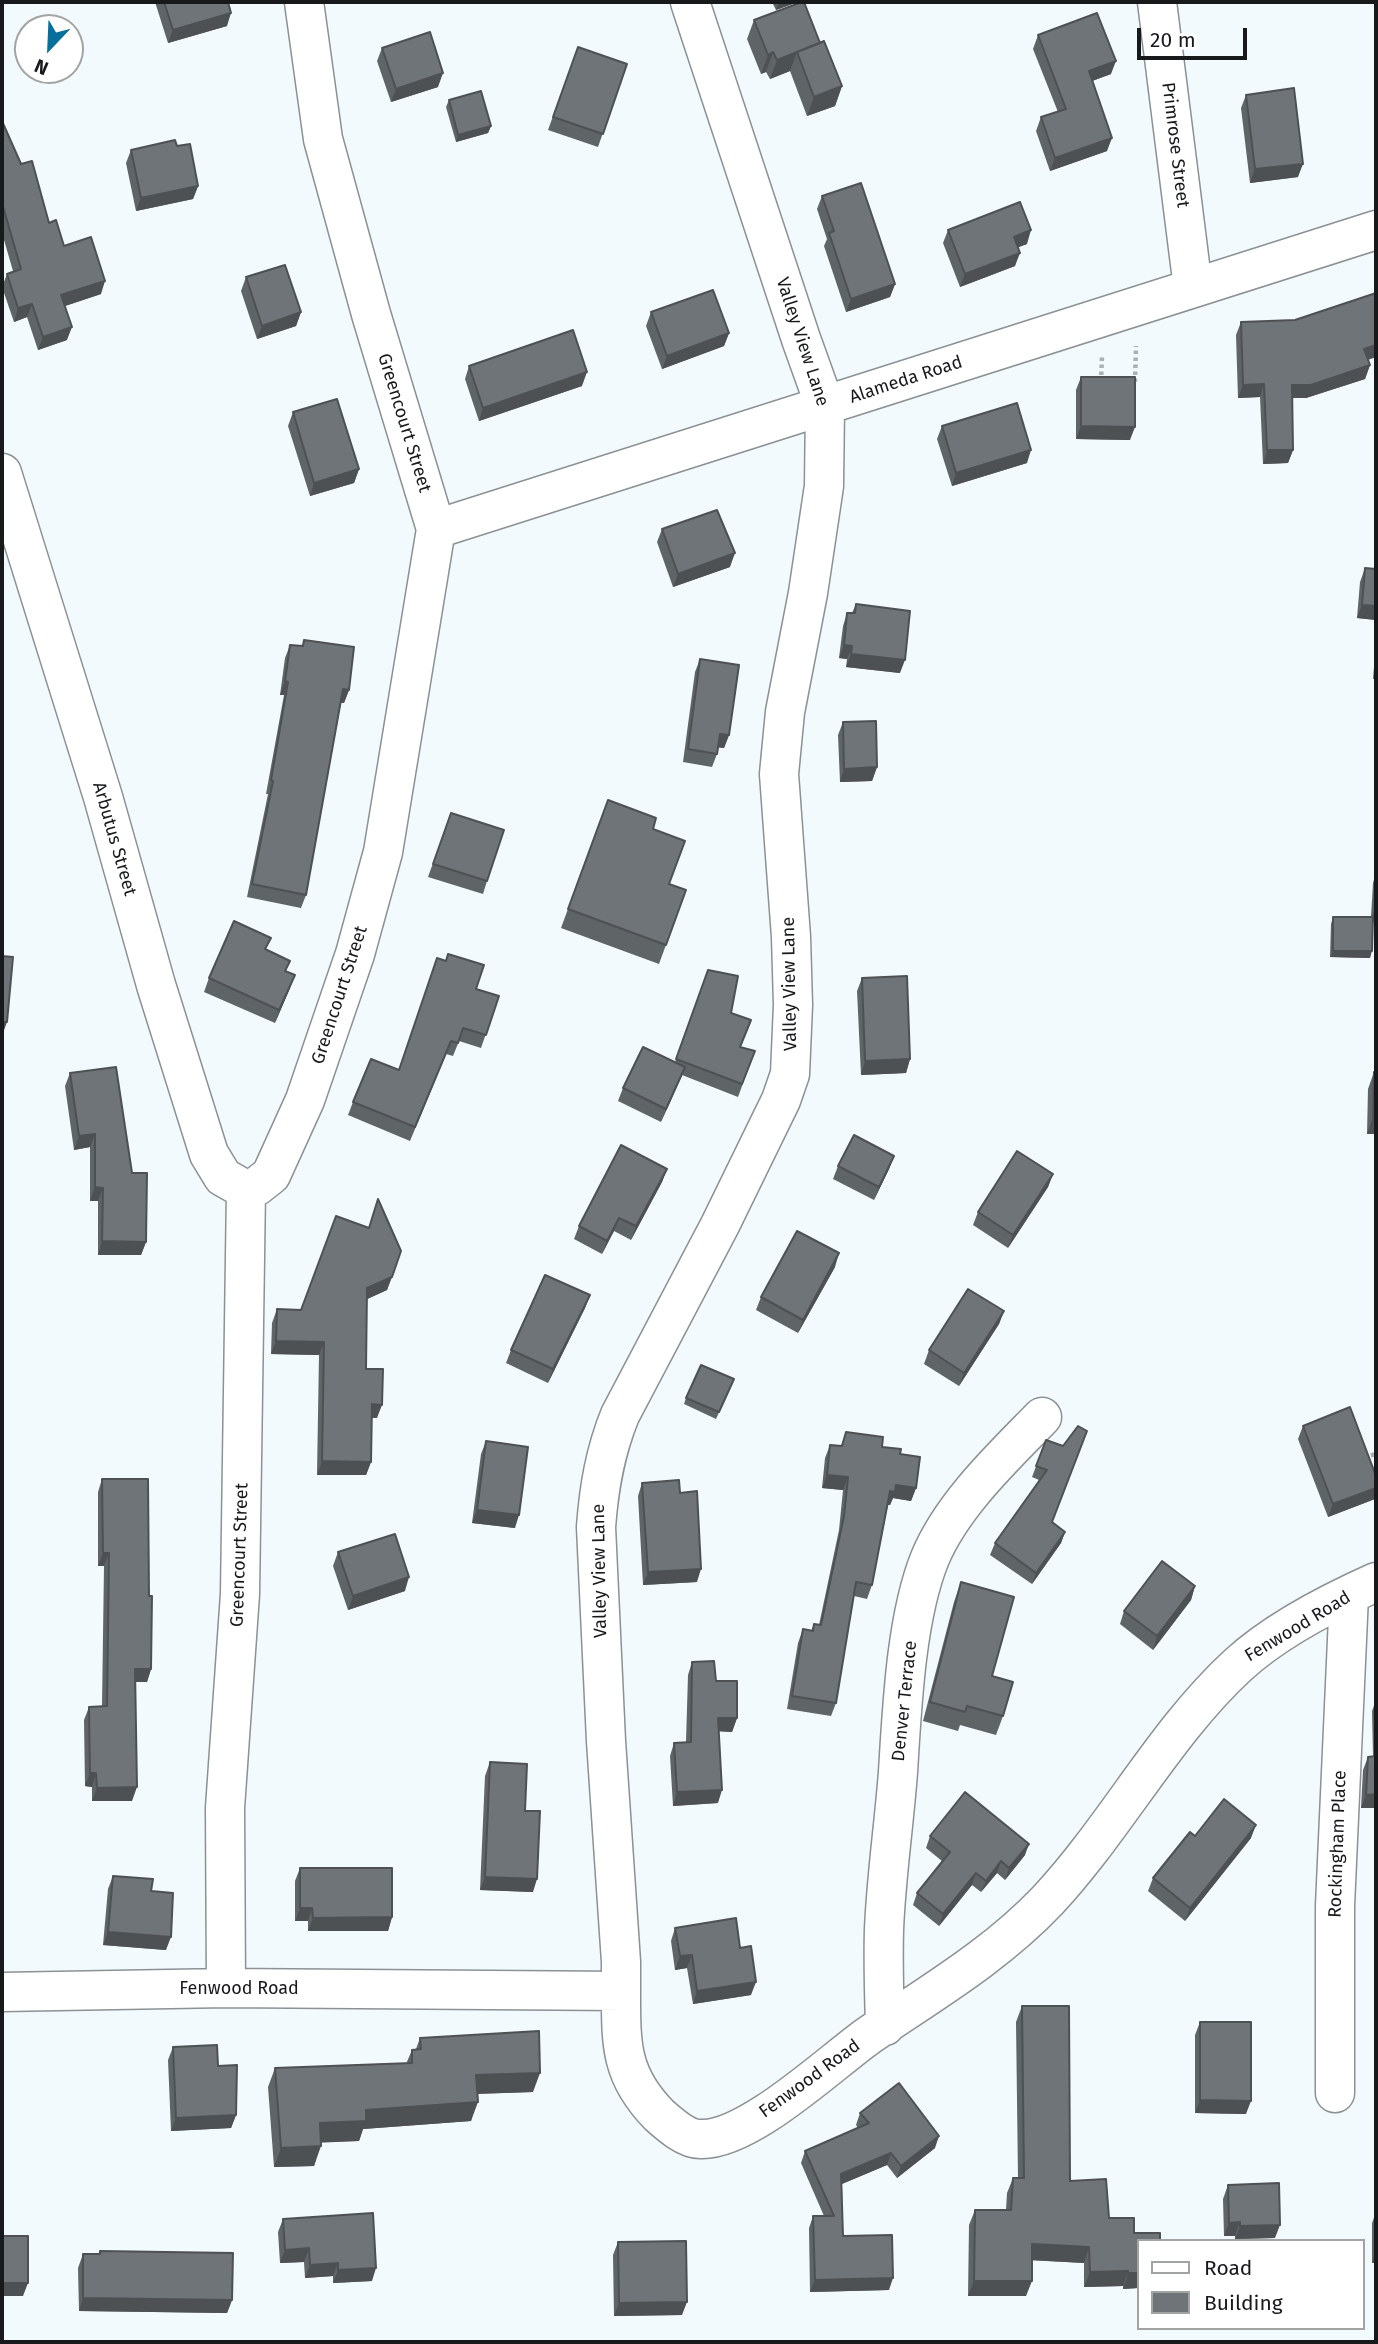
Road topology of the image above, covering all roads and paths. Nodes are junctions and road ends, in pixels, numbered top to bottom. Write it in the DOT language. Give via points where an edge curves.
graph roads {
  1 [pos="304,2"];
  2 [pos="690,2"];
  3 [pos="1157,2"];
  4 [pos="1376,230"];
  5 [pos="1194,288"];
  6 [pos="1137,306"];
  7 [pos="1134,394"];
  8 [pos="825,406"];
  9 [pos="2,473"];
  10 [pos="436,529"];
  11 [pos="246,1190"];
  12 [pos="1042,1417"];
  13 [pos="1376,1454"];
  14 [pos="1360,1458"];
  15 [pos="1363,1589"];
  16 [pos="226,1988"];
  17 [pos="621,1991"];
  18 [pos="2,1992"];
  19 [pos="885,2026"];
  20 [pos="1335,2093"];
  1 -- 10 [label="street, Greencourt Street" via="323,139"];
  2 -- 8 [label="street, Valley View Lane"];
  3 -- 5 [label="street, Primrose Street"];
  4 -- 5 [label="street, Alameda Road"];
  5 -- 6 [label="street, Alameda Road"];
  6 -- 7 [label="path"];
  6 -- 8 [label="street, Alameda Road"];
  8 -- 10 [label="street, Alameda Road"];
  8 -- 17 [label="street, Valley View Lane" via="824,486 785,712 779,774 791,937 790,1074 720,1226 620,1415 598,1496"];
  9 -- 11 [label="street, Arbutus Street" via="209,1154 223,1177"];
  10 -- 11 [label="street, Greencourt Street" via="383,852 355,954 305,1100 271,1175"];
  11 -- 16 [label="street, Greencourt Street" via="240,1594 225,1808"];
  12 -- 19 [label="street, Denver Terrace" via="950,1523 931,1556 918,1595 887,1893"];
  13 -- 14 [label="path"];
  15 -- 19 [label="street, Fenwood Road" via="1302,1620 1239,1664 1192,1716 1049,1899 991,1952"];
  15 -- 20 [label="street, Rockingham Place" via="1335,1917"];
  16 -- 17 [label="street, Fenwood Road"];
  16 -- 18 [label="street, Fenwood Road"];
  17 -- 19 [label="street, Fenwood Road" via="621,2026 631,2078 663,2118 699,2140 720,2136 765,2113"];
}
